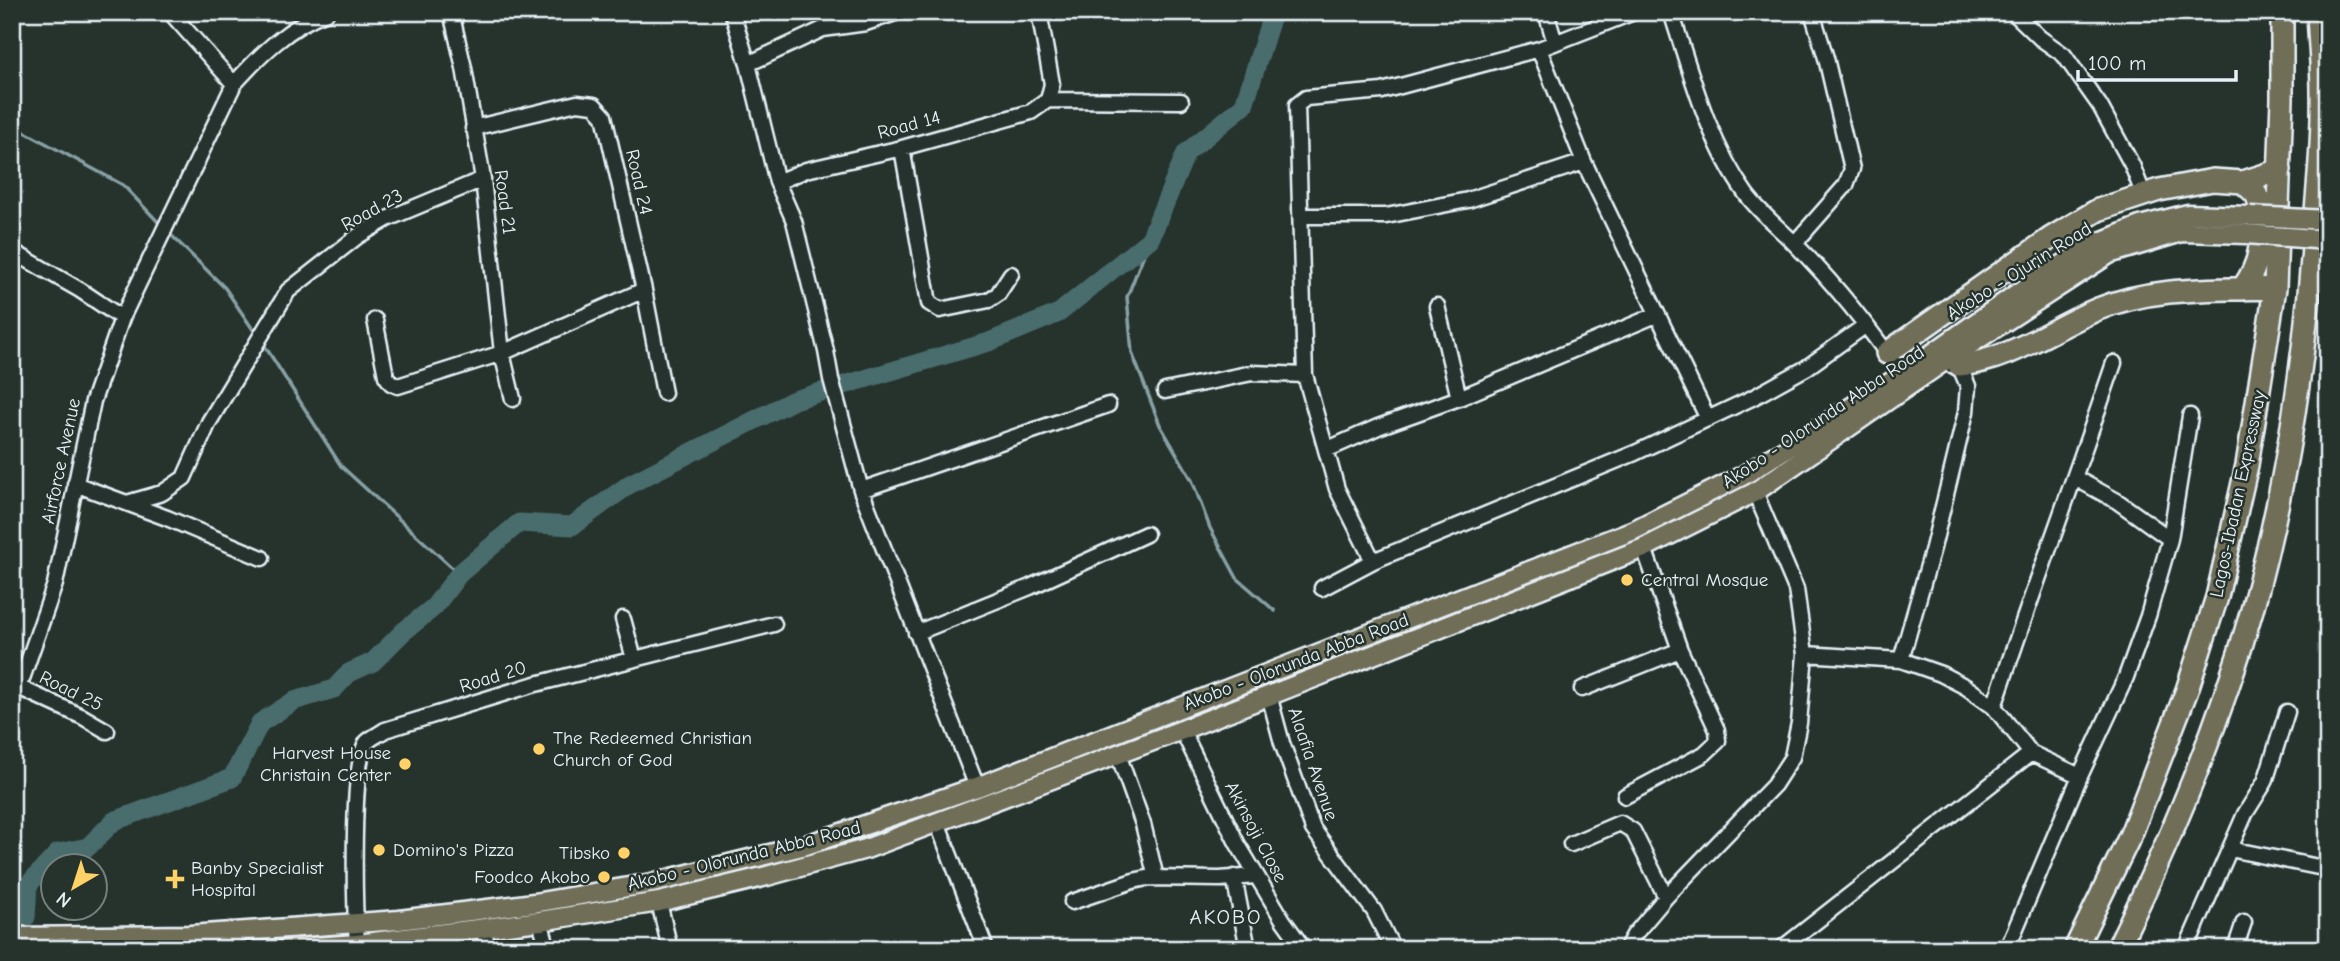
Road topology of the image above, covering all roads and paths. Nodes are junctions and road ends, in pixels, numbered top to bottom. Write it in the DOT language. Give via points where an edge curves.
graph roads {
  1 [pos="170,12"];
  2 [pos="327,12"];
  3 [pos="451,12"];
  4 [pos="732,12"];
  5 [pos="898,12"];
  6 [pos="1039,12"];
  7 [pos="1546,12"];
  8 [pos="1634,12"];
  9 [pos="1671,12"];
  10 [pos="1812,12"];
  11 [pos="2013,12"];
  12 [pos="2282,12"];
  13 [pos="2318,12"];
  14 [pos="865,18"];
  15 [pos="1555,43"];
  16 [pos="1539,49"];
  17 [pos="748,64"];
  18 [pos="234,84"];
  19 [pos="1048,100"];
  20 [pos="1181,101"];
  21 [pos="473,128"];
  22 [pos="902,148"];
  23 [pos="1584,162"];
  24 [pos="2280,170"];
  25 [pos="483,179"];
  26 [pos="777,182"];
  27 [pos="2243,182"];
  28 [pos="2144,196"];
  29 [pos="1301,216"];
  30 [pos="2328,220"];
  31 [pos="2248,225"];
  32 [pos="2328,240"];
  33 [pos="1795,243"];
  34 [pos="12,251"];
  35 [pos="1011,274"];
  36 [pos="2275,288"];
  37 [pos="2242,289"];
  38 [pos="644,290"];
  39 [pos="2319,290"];
  40 [pos="1437,306"];
  41 [pos="1656,315"];
  42 [pos="122,318"];
  43 [pos="375,320"];
  44 [pos="1866,325"];
  45 [pos="502,353"];
  46 [pos="1887,354"];
  47 [pos="2114,363"];
  48 [pos="1950,365"];
  49 [pos="1305,375"];
  50 [pos="1902,375"];
  51 [pos="1165,391"];
  52 [pos="664,393"];
  53 [pos="1459,398"];
  54 [pos="513,399"];
  55 [pos="1108,405"];
  56 [pos="2190,416"];
  57 [pos="1707,419"];
  58 [pos="1326,450"];
  59 [pos="2076,478"];
  60 [pos="75,484"];
  61 [pos="861,490"];
  62 [pos="1755,492"];
  63 [pos="127,503"];
  64 [pos="1658,518"];
  65 [pos="1146,534"];
  66 [pos="1667,537"];
  67 [pos="2170,538"];
  68 [pos="1644,548"];
  69 [pos="261,558"];
  70 [pos="1373,562"];
  71 [pos="1322,588"];
  72 [pos="623,619"];
  73 [pos="774,624"];
  74 [pos="916,633"];
  75 [pos="1680,650"];
  76 [pos="1805,654"];
  77 [pos="634,659"];
  78 [pos="1901,660"];
  79 [pos="16,683"];
  80 [pos="1582,689"];
  81 [pos="1269,695"];
  82 [pos="1994,707"];
  83 [pos="2287,712"];
  84 [pos="1153,719"];
  85 [pos="1182,730"];
  86 [pos="107,731"];
  87 [pos="1160,738"];
  88 [pos="2031,753"];
  89 [pos="1118,754"];
  90 [pos="2081,776"];
  91 [pos="977,786"];
  92 [pos="1625,796"];
  93 [pos="937,822"];
  94 [pos="1571,844"];
  95 [pos="2230,849"];
  96 [pos="2328,869"];
  97 [pos="1255,876"];
  98 [pos="1234,877"];
  99 [pos="1156,878"];
  100 [pos="617,889"];
  101 [pos="1666,897"];
  102 [pos="659,902"];
  103 [pos="1072,902"];
  104 [pos="620,908"];
  105 [pos="540,921"];
  106 [pos="2244,922"];
  107 [pos="356,923"];
  108 [pos="485,927"];
  109 [pos="12,937"];
  110 [pos="406,943"];
  111 [pos="357,944"];
  112 [pos="286,949"];
  113 [pos="486,949"];
  114 [pos="548,949"];
  115 [pos="670,949"];
  116 [pos="986,949"];
  117 [pos="1248,949"];
  118 [pos="1304,949"];
  119 [pos="1393,949"];
  120 [pos="1626,949"];
  121 [pos="1781,949"];
  122 [pos="2007,949"];
  123 [pos="2075,949"];
  124 [pos="2117,949"];
  125 [pos="2186,949"];
  126 [pos="2235,949"];
  1 -- 18 [label="street"];
  2 -- 18 [label="street" via="285,36"];
  3 -- 21 [label="street, Road 21"];
  4 -- 17 [label="street"];
  5 -- 14 [label="street"];
  6 -- 19 [label="street" via="1052,85"];
  7 -- 15 [label="street"];
  8 -- 15 [label="street"];
  9 -- 33 [label="street" via="1722,153 1765,217"];
  10 -- 33 [label="street" via="1852,169 1846,185"];
  11 -- 28 [label="street" via="2064,55 2100,106"];
  12 -- 24 [label="highway, Lagos-Ibadan Expressway"];
  13 -- 39 [label="highway, Lagos-Ibadan Expressway" via="2322,114"];
  14 -- 17 [label="street" via="823,29"];
  15 -- 16 [label="street"];
  16 -- 23 [label="street"];
  16 -- 29 [label="street" via="1382,91 1306,98 1297,106"];
  17 -- 26 [label="street"];
  18 -- 42 [label="street, Airforce Avenue"];
  19 -- 20 [label="street"];
  19 -- 22 [label="street, Road 14" via="1031,112"];
  21 -- 25 [label="street, Road 21"];
  21 -- 38 [label="street, Road 24" via="577,103 594,105 604,116"];
  22 -- 26 [label="street, Road 14" via="806,170"];
  22 -- 35 [label="street" via="929,303 947,310 989,300"];
  23 -- 29 [label="street" via="1468,200 1386,216"];
  23 -- 41 [label="street"];
  24 -- 27 [label="highway"];
  24 -- 36 [label="highway, Lagos-Ibadan Expressway"];
  25 -- 45 [label="street, Road 21"];
  25 -- 63 [label="street, Road 23" via="387,219 288,291 209,422 184,478 163,493"];
  26 -- 61 [label="street" via="794,221"];
  27 -- 28 [label="highway" via="2214,180"];
  27 -- 37 [label="highway" via="2259,201 2261,250"];
  28 -- 46 [label="highway" via="2098,210 2051,238"];
  29 -- 49 [label="street"];
  30 -- 31 [label="main road, bridge"];
  31 -- 32 [label="main road, bridge"];
  31 -- 48 [label="main road, Akobo - Olorunda Abba Road" via="2182,232 2109,254"];
  31 -- 50 [label="main road, Akobo - Ojurin Road" via="2188,214 2095,244"];
  33 -- 44 [label="street"];
  34 -- 42 [label="street"];
  36 -- 37 [label="highway"];
  36 -- 123 [label="highway, Lagos-Ibadan Expressway" via="2251,443 2217,597 2153,780"];
  37 -- 48 [label="highway" via="2169,292 2131,299 2098,309 1978,364"];
  38 -- 45 [label="street"];
  38 -- 52 [label="street, Road 24"];
  39 -- 124 [label="highway, Lagos-Ibadan Expressway" via="2250,615 2199,764"];
  40 -- 53 [label="street"];
  41 -- 53 [label="street"];
  41 -- 57 [label="street"];
  42 -- 60 [label="street, Airforce Avenue" via="93,401"];
  43 -- 45 [label="street" via="386,376 398,386"];
  44 -- 46 [label="street"];
  44 -- 57 [label="street" via="1782,382"];
  45 -- 54 [label="street, Road 21"];
  46 -- 50 [label="street"];
  47 -- 59 [label="street"];
  48 -- 62 [label="main road, Akobo - Olorunda Abba Road"];
  48 -- 78 [label="street" via="1968,386 1966,412"];
  49 -- 51 [label="street" via="1252,373"];
  49 -- 58 [label="street"];
  50 -- 64 [label="main road, Akobo - Olorunda Abba Road" via="1744,475"];
  53 -- 58 [label="street"];
  55 -- 61 [label="street"];
  56 -- 67 [label="street"];
  57 -- 70 [label="street"];
  58 -- 70 [label="street" via="1338,489"];
  59 -- 67 [label="street"];
  59 -- 82 [label="street"];
  60 -- 63 [label="street"];
  60 -- 79 [label="street, Airforce Avenue" via="55,584"];
  61 -- 74 [label="street"];
  62 -- 66 [label="main road, Akobo - Olorunda Abba Road"];
  62 -- 76 [label="street" via="1796,589"];
  63 -- 69 [label="street"];
  64 -- 66 [label="main road"];
  64 -- 84 [label="main road, Akobo - Olorunda Abba Road"];
  65 -- 74 [label="street"];
  66 -- 68 [label="main road, Akobo - Olorunda Abba Road"];
  67 -- 90 [label="street" via="2126,677"];
  68 -- 75 [label="street"];
  68 -- 81 [label="main road, Akobo - Olorunda Abba Road"];
  70 -- 71 [label="street"];
  72 -- 77 [label="street"];
  73 -- 77 [label="street, Road 20"];
  74 -- 91 [label="street"];
  75 -- 80 [label="street"];
  75 -- 92 [label="street" via="1718,741 1704,754"];
  76 -- 78 [label="street"];
  76 -- 101 [label="street" via="1792,757 1774,785"];
  77 -- 107 [label="street, Road 20" via="385,730 367,743 361,755 355,834"];
  78 -- 82 [label="street" via="1953,680"];
  79 -- 86 [label="street, Road 25"];
  81 -- 85 [label="main road, Akobo - Olorunda Abba Road"];
  81 -- 119 [label="street, Alaafia Avenue" via="1313,829 1374,911"];
  82 -- 88 [label="street"];
  83 -- 95 [label="street" via="2264,782"];
  84 -- 87 [label="main road"];
  84 -- 91 [label="main road, Akobo - Olorunda Abba Road"];
  85 -- 87 [label="main road, Akobo - Olorunda Abba Road"];
  85 -- 97 [label="street, Akinsoji Close"];
  87 -- 89 [label="main road, Akobo - Olorunda Abba Road"];
  88 -- 90 [label="street"];
  88 -- 121 [label="street"];
  89 -- 93 [label="main road, Akobo - Olorunda Abba Road"];
  89 -- 99 [label="street"];
  90 -- 122 [label="street"];
  91 -- 100 [label="main road, Akobo - Olorunda Abba Road" via="806,845"];
  93 -- 102 [label="main road, Akobo - Olorunda Abba Road" via="822,862"];
  93 -- 116 [label="street"];
  94 -- 101 [label="street" via="1620,824 1628,826"];
  95 -- 96 [label="street"];
  95 -- 125 [label="street"];
  97 -- 98 [label="street"];
  97 -- 118 [label="street, Akinsoji Close"];
  98 -- 99 [label="street"];
  98 -- 117 [label="street"];
  99 -- 103 [label="street"];
  100 -- 104 [label="main road"];
  100 -- 107 [label="main road, Akobo - Olorunda Abba Road"];
  101 -- 120 [label="street"];
  102 -- 104 [label="main road, Akobo - Olorunda Abba Road"];
  102 -- 115 [label="street"];
  104 -- 105 [label="main road, Akobo - Olorunda Abba Road"];
  105 -- 108 [label="main road, Akobo - Olorunda Abba Road"];
  105 -- 114 [label="street"];
  106 -- 126 [label="street"];
  107 -- 109 [label="main road, Akobo - Olorunda Abba Road" via="190,936"];
  107 -- 111 [label="street"];
  108 -- 110 [label="main road, Akobo - Olorunda Abba Road"];
  108 -- 113 [label="street"];
  110 -- 111 [label="main road, Akobo - Olorunda Abba Road"];
  111 -- 112 [label="main road, Akobo - Olorunda Abba Road"];
}
